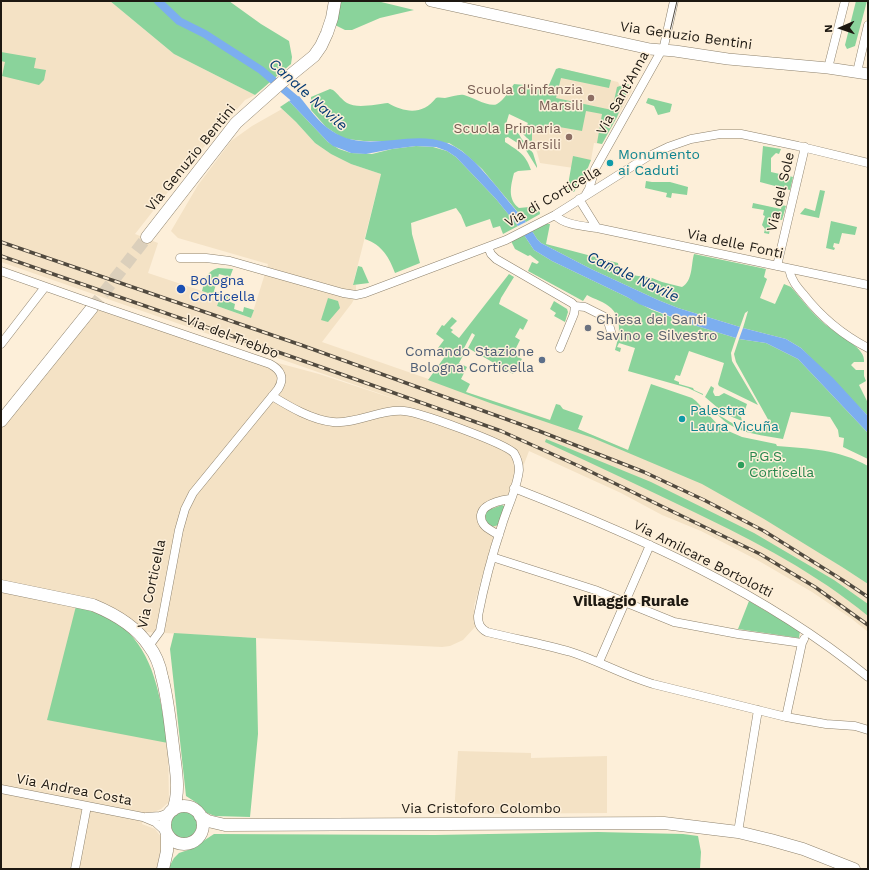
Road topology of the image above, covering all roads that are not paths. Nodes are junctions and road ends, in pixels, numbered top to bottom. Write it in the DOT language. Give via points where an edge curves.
graph roads {
  1 [pos="329,1"];
  2 [pos="335,1"];
  3 [pos="431,1"];
  4 [pos="673,1"];
  5 [pos="845,1"];
  6 [pos="868,25"];
  7 [pos="662,50"];
  8 [pos="828,68"];
  9 [pos="296,70"];
  10 [pos="856,72"];
  11 [pos="868,74"];
  12 [pos="805,147"];
  13 [pos="868,163"];
  14 [pos="586,194"];
  15 [pos="579,199"];
  16 [pos="555,215"];
  17 [pos="597,228"];
  18 [pos="146,237"];
  19 [pos="488,247"];
  20 [pos="180,258"];
  21 [pos="777,266"];
  22 [pos="789,269"];
  23 [pos="1,271"];
  24 [pos="868,285"];
  25 [pos="45,287"];
  26 [pos="94,305"];
  27 [pos="575,306"];
  28 [pos="612,335"];
  29 [pos="1,344"];
  30 [pos="560,348"];
  31 [pos="868,348"];
  32 [pos="272,396"];
  33 [pos="1,421"];
  34 [pos="231,446"];
  35 [pos="514,488"];
  36 [pos="510,499"];
  37 [pos="499,535"];
  38 [pos="650,545"];
  39 [pos="492,557"];
  40 [pos="1,586"];
  41 [pos="626,603"];
  42 [pos="805,631"];
  43 [pos="802,643"];
  44 [pos="149,646"];
  45 [pos="599,662"];
  46 [pos="868,677"];
  47 [pos="758,710"];
  48 [pos="786,717"];
  49 [pos="868,730"];
  50 [pos="176,784"];
  51 [pos="1,789"];
  52 [pos="87,806"];
  53 [pos="171,811"];
  54 [pos="195,812"];
  55 [pos="143,817"];
  56 [pos="225,825"];
  57 [pos="738,832"];
  58 [pos="166,833"];
  59 [pos="200,835"];
  60 [pos="187,844"];
  61 [pos="164,866"];
  62 [pos="75,869"];
  63 [pos="854,869"];
  1 -- 9 [label="main road" via="321,32 307,59"];
  2 -- 9 [label="main road" via="332,18 321,46 314,56"];
  3 -- 7 [label="street, Via Genuzio Bentini"];
  4 -- 7 [label="street, Via Sant'Anna"];
  5 -- 8 [label="street"];
  6 -- 10 [label="street"];
  7 -- 8 [label="street, Via Genuzio Bentini"];
  7 -- 14 [label="street, Via Sant'Anna" via="595,169 590,189"];
  8 -- 10 [label="street, Via Genuzio Bentini"];
  9 -- 18 [label="main road, Via Genuzio Bentini" via="236,123"];
  10 -- 11 [label="street, Via Genuzio Bentini"];
  12 -- 13 [label="street, Via di Corticella"];
  12 -- 14 [label="street, Via di Corticella" via="741,134 703,136 657,152"];
  12 -- 21 [label="street, Via del Sole"];
  14 -- 15 [label="street, Via di Corticella"];
  15 -- 16 [label="street, Via di Corticella"];
  15 -- 17 [label="street"];
  16 -- 17 [label="street, Via delle Fonti" via="563,221"];
  16 -- 19 [label="street, Via di Corticella"];
  17 -- 21 [label="street, Via delle Fonti"];
  19 -- 20 [label="street, Via di Corticella" via="356,295 230,261"];
  19 -- 27 [label="street" via="496,259"];
  21 -- 22 [label="street, Via delle Fonti"];
  22 -- 24 [label="street, Via delle Fonti"];
  22 -- 31 [label="street" via="794,283 821,314 839,330"];
  23 -- 25 [label="street"];
  25 -- 26 [label="street"];
  25 -- 29 [label="street"];
  26 -- 32 [label="street, Via del Trebbo" via="274,366 280,371 282,381"];
  26 -- 33 [label="main road"];
  27 -- 28 [label="street" via="585,307 607,318"];
  27 -- 30 [label="street"];
  32 -- 34 [label="street, Via del Trebbo"];
  32 -- 35 [label="street" via="292,408 333,422 345,422 393,411 412,412 440,421 513,453 517,458 519,470"];
  34 -- 44 [label="street, Via Corticella" via="193,493 185,509 160,630"];
  35 -- 36 [label="street"];
  35 -- 38 [label="street, Via Amilcare Bortolotti"];
  36 -- 37 [label="street"];
  36 -- 37 [label="street" via="489,505 482,511 485,526"];
  37 -- 39 [label="street"];
  38 -- 41 [label="street"];
  38 -- 42 [label="street, Via Amilcare Bortolotti" via="742,591"];
  39 -- 41 [label="street" via="595,590"];
  39 -- 45 [label="street" via="478,616 481,628 487,632 570,652"];
  40 -- 44 [label="main road" via="93,605 127,623"];
  41 -- 43 [label="street" via="674,622"];
  41 -- 45 [label="street"];
  42 -- 43 [label="street"];
  42 -- 46 [label="street, Via Amilcare Bortolotti"];
  43 -- 48 [label="street"];
  44 -- 50 [label="main road, Via Corticella" via="160,667 166,693"];
  45 -- 47 [label="street" via="633,678"];
  47 -- 48 [label="street"];
  47 -- 57 [label="street"];
  48 -- 49 [label="street"];
  50 -- 53 [label="main road, Via Corticella" via="176,802"];
  50 -- 54 [label="main road" via="183,798"];
  51 -- 52 [label="street, Via Andrea Costa"];
  52 -- 55 [label="street, Via Andrea Costa"];
  52 -- 62 [label="street"];
  53 -- 54 [label="main road" via="184,806"];
  53 -- 55 [label="street, Via Andrea Costa" via="160,816"];
  53 -- 58 [label="main road" via="165,820"];
  54 -- 56 [label="main road, Via Cristoforo Colombo" via="208,821"];
  54 -- 59 [label="main road" via="203,825"];
  55 -- 58 [label="street, Via Andrea Costa" via="155,822"];
  56 -- 57 [label="main road, Via Cristoforo Colombo" via="664,823"];
  56 -- 59 [label="main road, Via Cristoforo Colombo"];
  57 -- 63 [label="main road, Via Cristoforo Colombo" via="803,849"];
  58 -- 60 [label="main road" via="178,844"];
  58 -- 61 [label="main road" via="167,851"];
  59 -- 60 [label="main road"];
  60 -- 61 [label="main road" via="174,852"];
}
